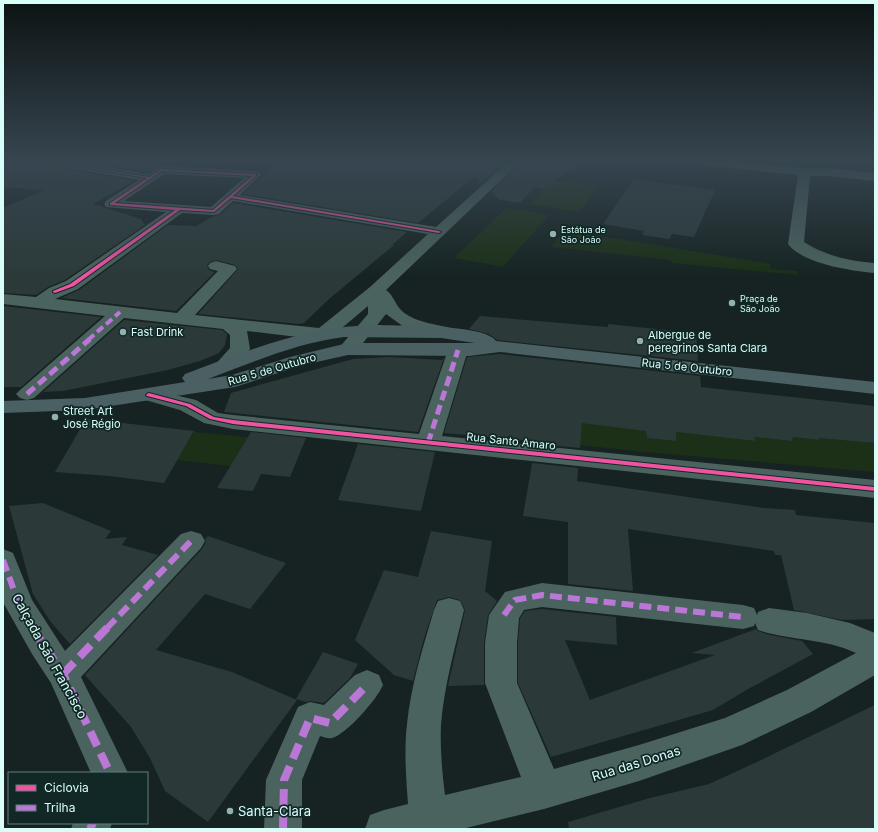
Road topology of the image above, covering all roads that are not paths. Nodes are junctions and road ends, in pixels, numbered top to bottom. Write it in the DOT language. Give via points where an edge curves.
graph roads {
  1 [pos="117,200"];
  2 [pos="228,200"];
  3 [pos="248,200"];
  4 [pos="473,200"];
  5 [pos="801,200"];
  6 [pos="179,209"];
  7 [pos="439,232"];
  8 [pos="106,253"];
  9 [pos="216,266"];
  10 [pos="875,268"];
  11 [pos="376,290"];
  12 [pos="55,292"];
  13 [pos="3,299"];
  14 [pos="39,303"];
  15 [pos="120,312"];
  16 [pos="181,319"];
  17 [pos="230,325"];
  18 [pos="364,331"];
  19 [pos="444,332"];
  20 [pos="323,334"];
  21 [pos="500,346"];
  22 [pos="458,350"];
  23 [pos="339,351"];
  24 [pos="224,366"];
  25 [pos="875,388"];
  26 [pos="26,394"];
  27 [pos="149,395"];
  28 [pos="3,407"];
  29 [pos="428,443"];
  30 [pos="875,489"];
  31 [pos="191,541"];
  32 [pos="3,560"];
  33 [pos="449,610"];
  34 [pos="852,634"];
  35 [pos="875,659"];
  36 [pos="63,674"];
  37 [pos="367,686"];
  38 [pos="110,772"];
  39 [pos="544,790"];
  40 [pos="428,818"];
  41 [pos="283,829"];
  42 [pos="384,829"];
  1 -- 6 [label="street" via="111,204"];
  2 -- 6 [label="street" via="214,211"];
  3 -- 7 [label="street"];
  4 -- 7 [label="street"];
  5 -- 10 [label="street" via="796,244 820,258 847,266"];
  6 -- 12 [label="street" via="72,285"];
  7 -- 11 [label="street"];
  8 -- 12 [label="street" via="61,284"];
  9 -- 16 [label="street" via="229,269"];
  11 -- 18 [label="street" via="376,315"];
  11 -- 19 [label="street" via="386,298 394,313 410,323"];
  11 -- 20 [label="street"];
  12 -- 14 [label="street"];
  13 -- 14 [label="street, Rua 5 de Outubro"];
  14 -- 15 [label="street, Rua 5 de Outubro"];
  15 -- 16 [label="street, Rua 5 de Outubro"];
  15 -- 26 [label="street"];
  16 -- 17 [label="street, Rua 5 de Outubro"];
  17 -- 20 [label="street, Rua 5 de Outubro"];
  17 -- 24 [label="street, Rua 5 de Outubro" via="239,333 240,349"];
  18 -- 19 [label="main road, Rua 5 de Outubro"];
  18 -- 20 [label="main road, Rua 5 de Outubro"];
  18 -- 23 [label="street"];
  19 -- 21 [label="main road, Rua 5 de Outubro" via="478,338"];
  20 -- 23 [label="street, Rua 5 de Outubro"];
  20 -- 24 [label="main road, Rua 5 de Outubro" via="284,344"];
  21 -- 22 [label="main road, Rua 5 de Outubro"];
  21 -- 25 [label="main road, Rua 5 de Outubro"];
  22 -- 23 [label="main road, Rua 5 de Outubro"];
  22 -- 29 [label="street"];
  23 -- 27 [label="main road, Rua 5 de Outubro" via="297,361 235,381"];
  24 -- 27 [label="main road, Rua 5 de Outubro"];
  27 -- 28 [label="main road" via="85,404"];
  27 -- 29 [label="street, Rua Santo Amaro" via="188,405 212,418 233,422"];
  29 -- 30 [label="street, Rua Santo Amaro"];
  31 -- 36 [label="street"];
  32 -- 36 [label="street, Calçada São Francisco" via="19,604 43,646"];
  33 -- 40 [label="street" via="429,683 424,725 423,768"];
  34 -- 39 [label="street" via="756,619 542,595 515,600 504,615 501,683"];
  35 -- 39 [label="street, Rua das Donas" via="799,701 730,733 639,763"];
  36 -- 38 [label="street, Calçada São Francisco"];
  37 -- 41 [label="street" via="330,723 310,718 284,780"];
  39 -- 40 [label="street, Rua das Donas"];
  40 -- 42 [label="street, Rua das Donas"];
}
